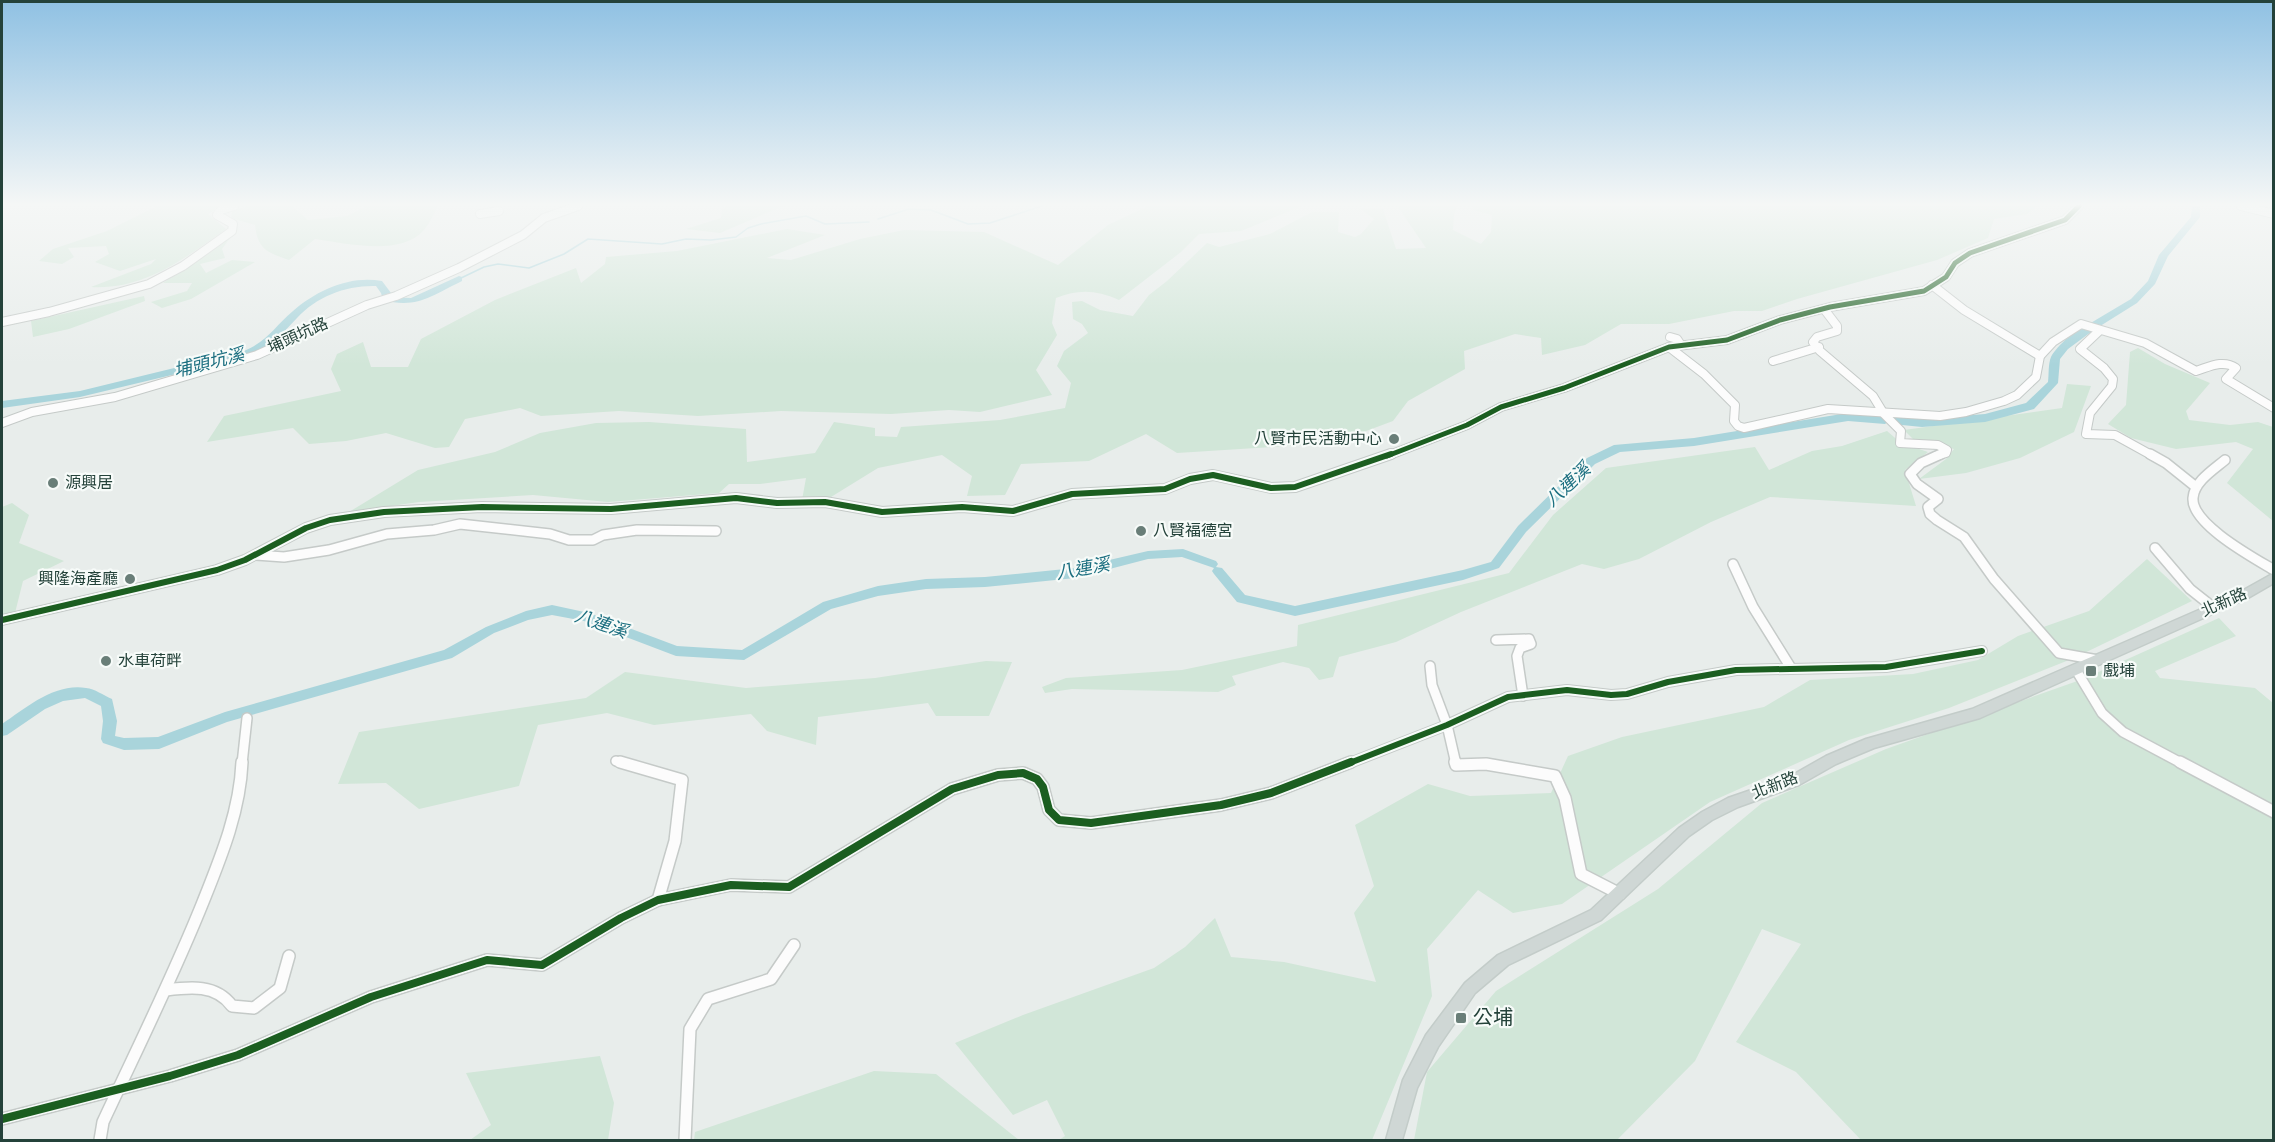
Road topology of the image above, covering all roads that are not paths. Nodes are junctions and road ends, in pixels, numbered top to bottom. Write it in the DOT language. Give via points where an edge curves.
graph roads {
  1 [pos="192,259"];
  2 [pos="476,259"];
  3 [pos="1961,259"];
  4 [pos="1932,285"];
  5 [pos="1824,309"];
  6 [pos="2,322"];
  7 [pos="2099,331"];
  8 [pos="1670,337"];
  9 [pos="1681,345"];
  10 [pos="1669,347"];
  11 [pos="1819,347"];
  12 [pos="2040,356"];
  13 [pos="1773,361"];
  14 [pos="2274,408"];
  15 [pos="1884,414"];
  16 [pos="2,423"];
  17 [pos="2225,460"];
  18 [pos="2196,487"];
  19 [pos="716,531"];
  20 [pos="2155,548"];
  21 [pos="253,555"];
  22 [pos="1733,564"];
  23 [pos="2274,570"];
  24 [pos="2274,577"];
  25 [pos="2214,608"];
  26 [pos="2,620"];
  27 [pos="1496,640"];
  28 [pos="1982,651"];
  29 [pos="2098,660"];
  30 [pos="1430,666"];
  31 [pos="1791,668"];
  32 [pos="2076,670"];
  33 [pos="1523,696"];
  34 [pos="247,718"];
  35 [pos="1447,725"];
  36 [pos="616,761"];
  37 [pos="2274,812"];
  38 [pos="1620,894"];
  39 [pos="658,900"];
  40 [pos="794,945"];
  41 [pos="289,956"];
  42 [pos="166,990"];
  43 [pos="119,1088"];
  44 [pos="2,1119"];
  45 [pos="100,1140"];
  46 [pos="685,1140"];
  47 [pos="1394,1140"];
  1 -- 6 [label="street" via="149,284"];
  2 -- 16 [label="street, 埔頭坑路" via="257,355 115,397 32,412"];
  3 -- 4 [label="street" via="1946,277"];
  4 -- 5 [label="street" via="1914,293"];
  4 -- 12 [label="street" via="1964,310"];
  5 -- 9 [label="street" via="1727,340"];
  5 -- 11 [label="street" via="1837,331 1817,337 1813,342"];
  7 -- 12 [label="street" via="2081,324 2053,342"];
  7 -- 14 [label="street" via="2145,344 2196,371 2232,364 2236,368 2226,379"];
  7 -- 18 [label="street" via="2080,349 2113,379 2112,386 2090,413 2086,434 2115,435 2166,463"];
  8 -- 9 [label="street"];
  9 -- 10 [label="street"];
  10 -- 15 [label="street" via="1735,405 1734,421 1744,428 1834,408"];
  10 -- 21 [label="street" via="1534,399 1501,407 1467,425 1361,466 1295,486 1271,488 1213,475 1165,489 1072,494 1013,511 962,507 882,512 825,502 777,503 736,498 612,509 482,507 384,512 306,528"];
  11 -- 13 [label="street"];
  11 -- 15 [label="street" via="1873,396"];
  12 -- 15 [label="street" via="2036,377 2004,402 1940,416"];
  15 -- 29 [label="street" via="1901,431 1900,443 1938,445 1947,450 1913,468 1910,474 1938,499 1928,507 1930,514 1964,537 1994,579 2059,654"];
  17 -- 18 [label="street"];
  18 -- 23 [label="street" via="2196,515"];
  19 -- 21 [label="street" via="637,530 593,540 569,540 550,534 460,524 387,534 284,557"];
  20 -- 25 [label="street" via="2190,590"];
  21 -- 26 [label="street" via="187,578"];
  22 -- 31 [label="street" via="1753,608"];
  24 -- 25 [label="main road, 北新路"];
  25 -- 29 [label="main road, 北新路"];
  27 -- 33 [label="street" via="1529,639 1531,644 1520,648 1517,656"];
  28 -- 31 [label="street" via="1886,666"];
  29 -- 32 [label="main road, 北新路"];
  30 -- 35 [label="street" via="1432,685"];
  31 -- 33 [label="street" via="1737,670 1627,694 1567,690"];
  32 -- 37 [label="street" via="2103,713 2123,732"];
  32 -- 38 [label="main road, 北新路" via="1975,714 1872,743 1794,781 1733,802 1684,832"];
  33 -- 35 [label="street" via="1508,697"];
  34 -- 42 [label="street" via="241,786 224,849"];
  35 -- 38 [label="street" via="1456,765 1486,764 1555,776 1565,796 1574,857 1581,874"];
  35 -- 39 [label="street" via="1271,793 1221,806 1091,823 1059,820 1049,810 1037,779 1023,773 998,775 946,793 789,887 731,885"];
  36 -- 39 [label="street" via="682,780 681,817"];
  38 -- 47 [label="main road, 北新路" via="1596,915 1503,960 1470,988 1437,1032 1409,1086"];
  39 -- 43 [label="street" via="542,965 487,960 371,996 238,1055 170,1077"];
  40 -- 46 [label="street" via="771,979 712,996 694,1020 690,1029"];
  41 -- 42 [label="street" via="280,989 254,1008 232,1006 216,991 187,987"];
  42 -- 43 [label="street"];
  43 -- 44 [label="street"];
  43 -- 45 [label="street" via="103,1122"];
}
